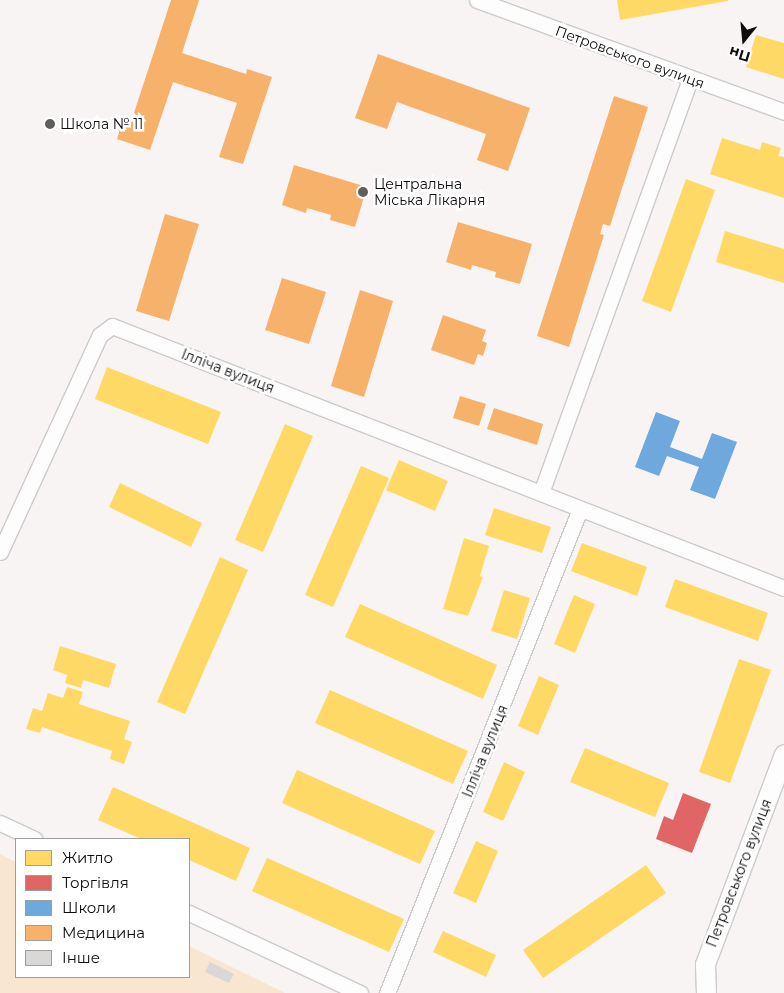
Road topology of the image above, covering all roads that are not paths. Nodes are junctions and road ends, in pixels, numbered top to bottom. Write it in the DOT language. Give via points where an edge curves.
graph roads {
  1 [pos="477,0"];
  2 [pos="690,80"];
  3 [pos="784,112"];
  4 [pos="541,493"];
  5 [pos="580,509"];
  6 [pos="0,552"];
  7 [pos="784,588"];
  8 [pos="784,754"];
  9 [pos="0,823"];
  10 [pos="32,838"];
  11 [pos="190,914"];
  12 [pos="360,993"];
  13 [pos="387,993"];
  14 [pos="706,993"];
  1 -- 2 [label="street, Петровського вулиця"];
  2 -- 3 [label="street, Петровського вулиця"];
  2 -- 4 [label="street"];
  4 -- 5 [label="street, Ілліча вулиця"];
  4 -- 6 [label="street, Ілліча вулиця" via="112,326 100,335"];
  5 -- 7 [label="street, Ілліча вулиця"];
  5 -- 13 [label="street, Ілліча вулиця"];
  8 -- 14 [label="main road, Петровського вулиця" via="705,964"];
  9 -- 10 [label="street"];
  11 -- 12 [label="street"];
}
